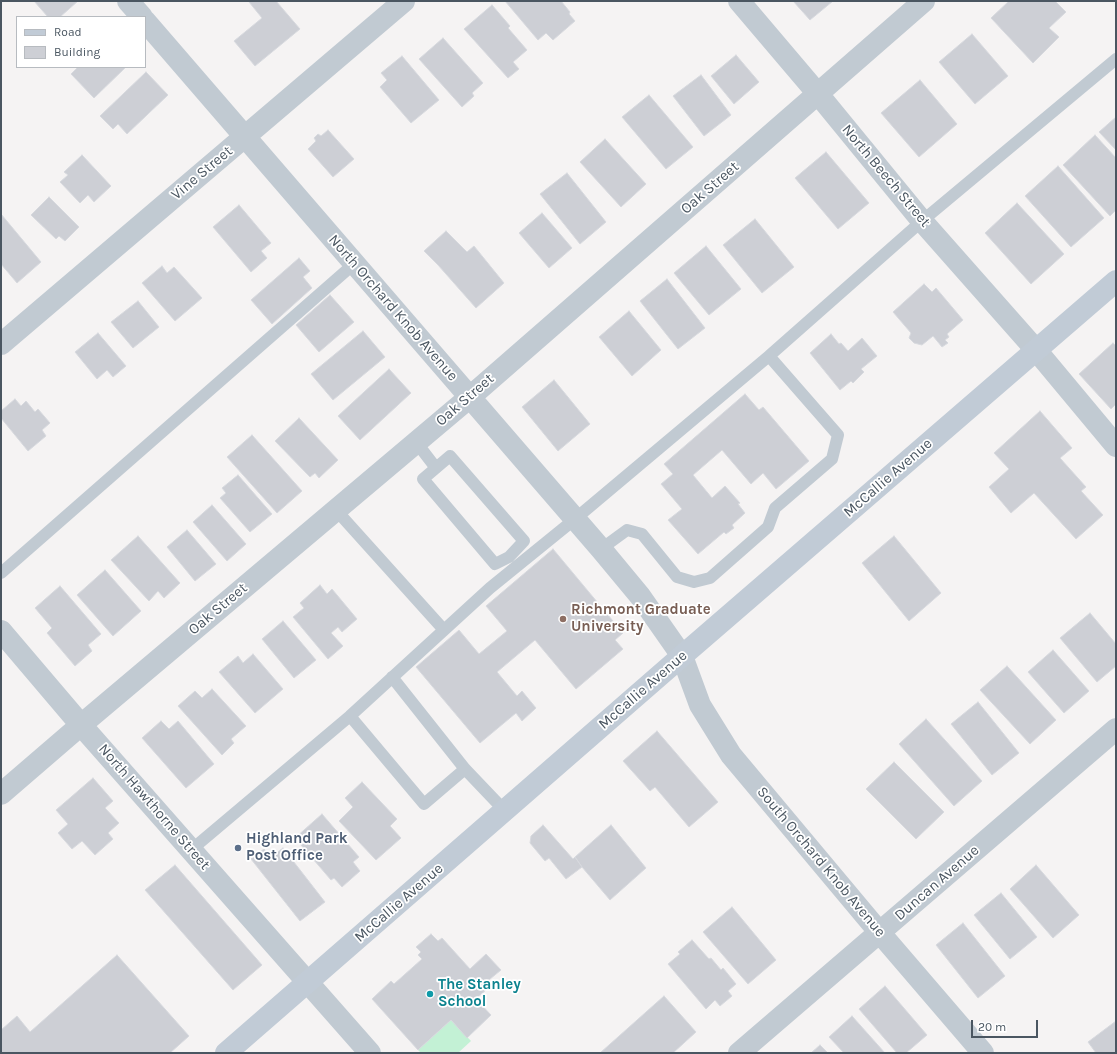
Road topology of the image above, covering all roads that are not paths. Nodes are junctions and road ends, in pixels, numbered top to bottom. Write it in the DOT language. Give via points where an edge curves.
graph roads {
  1 [pos="128,1"];
  2 [pos="404,1"];
  3 [pos="739,1"];
  4 [pos="924,1"];
  5 [pos="141,16"];
  6 [pos="146,22"];
  7 [pos="1116,59"];
  8 [pos="818,94"];
  9 [pos="245,136"];
  10 [pos="922,221"];
  11 [pos="355,263"];
  12 [pos="1116,282"];
  13 [pos="1,344"];
  14 [pos="1036,350"];
  15 [pos="769,356"];
  16 [pos="470,396"];
  17 [pos="416,442"];
  18 [pos="1116,446"];
  19 [pos="436,468"];
  20 [pos="336,510"];
  21 [pos="575,519"];
  22 [pos="602,549"];
  23 [pos="509,556"];
  24 [pos="516,567"];
  25 [pos="1,573"];
  26 [pos="444,630"];
  27 [pos="1,631"];
  28 [pos="682,656"];
  29 [pos="392,678"];
  30 [pos="350,716"];
  31 [pos="81,724"];
  32 [pos="1116,729"];
  33 [pos="465,769"];
  34 [pos="1,794"];
  35 [pos="506,811"];
  36 [pos="191,850"];
  37 [pos="880,933"];
  38 [pos="308,982"];
  39 [pos="226,1053"];
  40 [pos="370,1053"];
  41 [pos="739,1053"];
  42 [pos="983,1053"];
  1 -- 5 [label="street"];
  2 -- 9 [label="street, Vine Street"];
  3 -- 8 [label="street, North Beech Street"];
  4 -- 8 [label="street, Oak Street"];
  6 -- 9 [label="street, North Orchard Knob Avenue"];
  7 -- 10 [label="lane"];
  8 -- 10 [label="street, North Beech Street"];
  8 -- 16 [label="street, Oak Street"];
  9 -- 11 [label="street, North Orchard Knob Avenue"];
  9 -- 13 [label="street, Vine Street"];
  10 -- 14 [label="street, North Beech Street"];
  10 -- 15 [label="lane"];
  11 -- 16 [label="street, North Orchard Knob Avenue"];
  11 -- 25 [label="lane"];
  12 -- 14 [label="main road, McCallie Avenue"];
  14 -- 18 [label="street, North Beech Street"];
  14 -- 28 [label="main road, McCallie Avenue"];
  15 -- 21 [label="lane"];
  15 -- 22 [label="lane" via="838,435 832,459 775,508 768,527 710,578 694,582 677,577 642,534 627,530"];
  16 -- 17 [label="street, Oak Street"];
  16 -- 21 [label="street, North Orchard Knob Avenue"];
  17 -- 19 [label="lane"];
  17 -- 20 [label="street, Oak Street"];
  19 -- 23 [label="lane" via="422,479 495,564"];
  19 -- 23 [label="lane" via="450,456 524,541"];
  20 -- 26 [label="lane"];
  20 -- 31 [label="street, Oak Street"];
  21 -- 22 [label="street, North Orchard Knob Avenue"];
  21 -- 24 [label="lane"];
  22 -- 28 [label="street, North Orchard Knob Avenue" via="640,596"];
  23 -- 24 [label="lane"];
  24 -- 26 [label="lane"];
  26 -- 29 [label="lane"];
  27 -- 31 [label="street, North Hawthorne Street"];
  28 -- 35 [label="main road, McCallie Avenue"];
  28 -- 37 [label="street, South Orchard Knob Avenue" via="700,705 731,755"];
  29 -- 30 [label="lane"];
  29 -- 33 [label="lane"];
  30 -- 33 [label="lane" via="424,804"];
  30 -- 36 [label="lane"];
  31 -- 34 [label="street, Oak Street"];
  31 -- 36 [label="street, North Hawthorne Street"];
  32 -- 37 [label="street, Duncan Avenue"];
  33 -- 35 [label="lane"];
  35 -- 38 [label="main road, McCallie Avenue"];
  36 -- 38 [label="street, North Hawthorne Street"];
  37 -- 41 [label="street, Duncan Avenue"];
  37 -- 42 [label="street, South Orchard Knob Avenue"];
  38 -- 39 [label="main road, McCallie Avenue"];
  38 -- 40 [label="street, North Hawthorne Street"];
}
